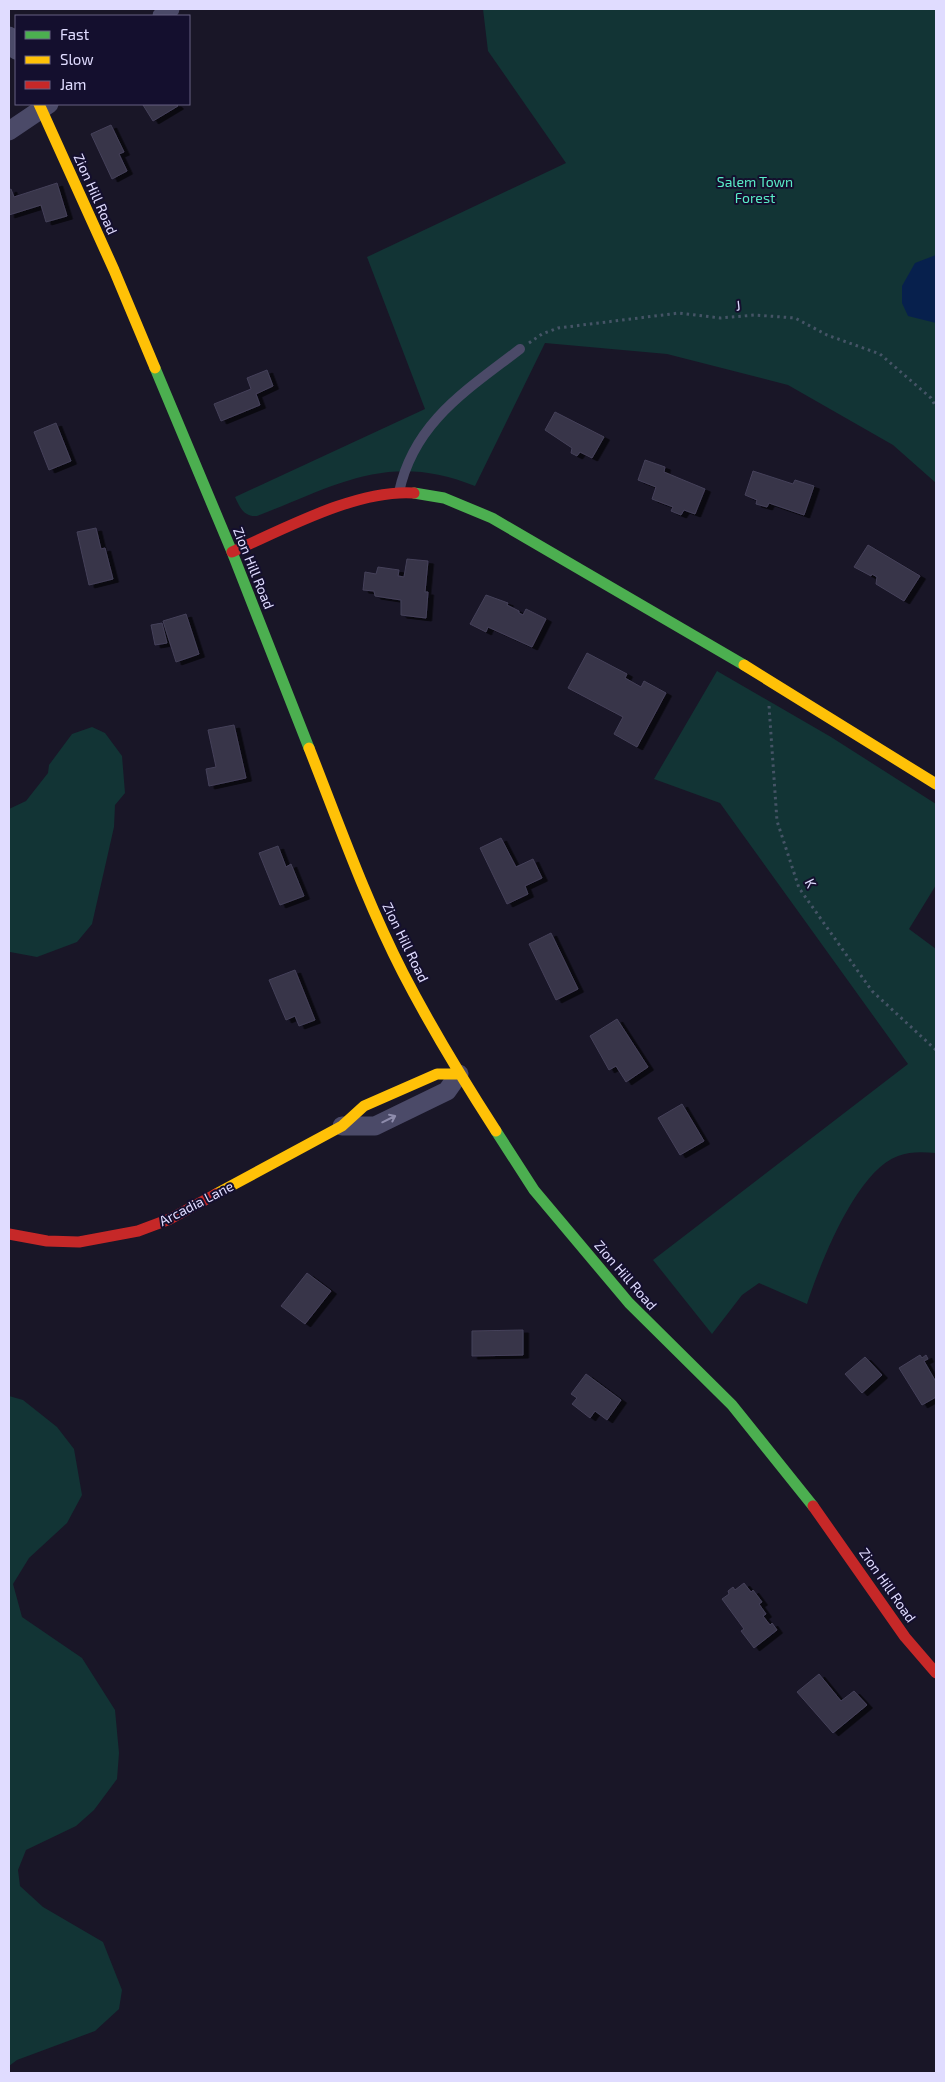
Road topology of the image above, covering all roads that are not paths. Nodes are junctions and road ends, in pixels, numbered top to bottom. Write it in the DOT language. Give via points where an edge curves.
graph roads {
  1 [pos="9,36"];
  2 [pos="15,48"];
  3 [pos="43,106"];
  4 [pos="9,131"];
  5 [pos="520,349"];
  6 [pos="398,493"];
  7 [pos="232,552"];
  8 [pos="936,784"];
  9 [pos="459,1074"];
  10 [pos="342,1126"];
  11 [pos="9,1234"];
  12 [pos="936,1673"];
  1 -- 2 [label="street"];
  3 -- 4 [label="street"];
  3 -- 7 [label="street, Zion Hill Road"];
  5 -- 6 [label="lane" via="439,414 409,458"];
  6 -- 7 [label="street" via="375,496 337,508"];
  6 -- 8 [label="street" via="428,494 492,518 767,679"];
  7 -- 9 [label="street, Zion Hill Road" via="368,897 403,973"];
  9 -- 10 [label="street, Arcadia Lane" via="447,1091 375,1126"];
  9 -- 12 [label="street, Zion Hill Road" via="534,1190 629,1304 732,1405 822,1517 905,1637"];
  10 -- 11 [label="street, Arcadia Lane" via="170,1219 138,1231 78,1242 47,1241"];
}
